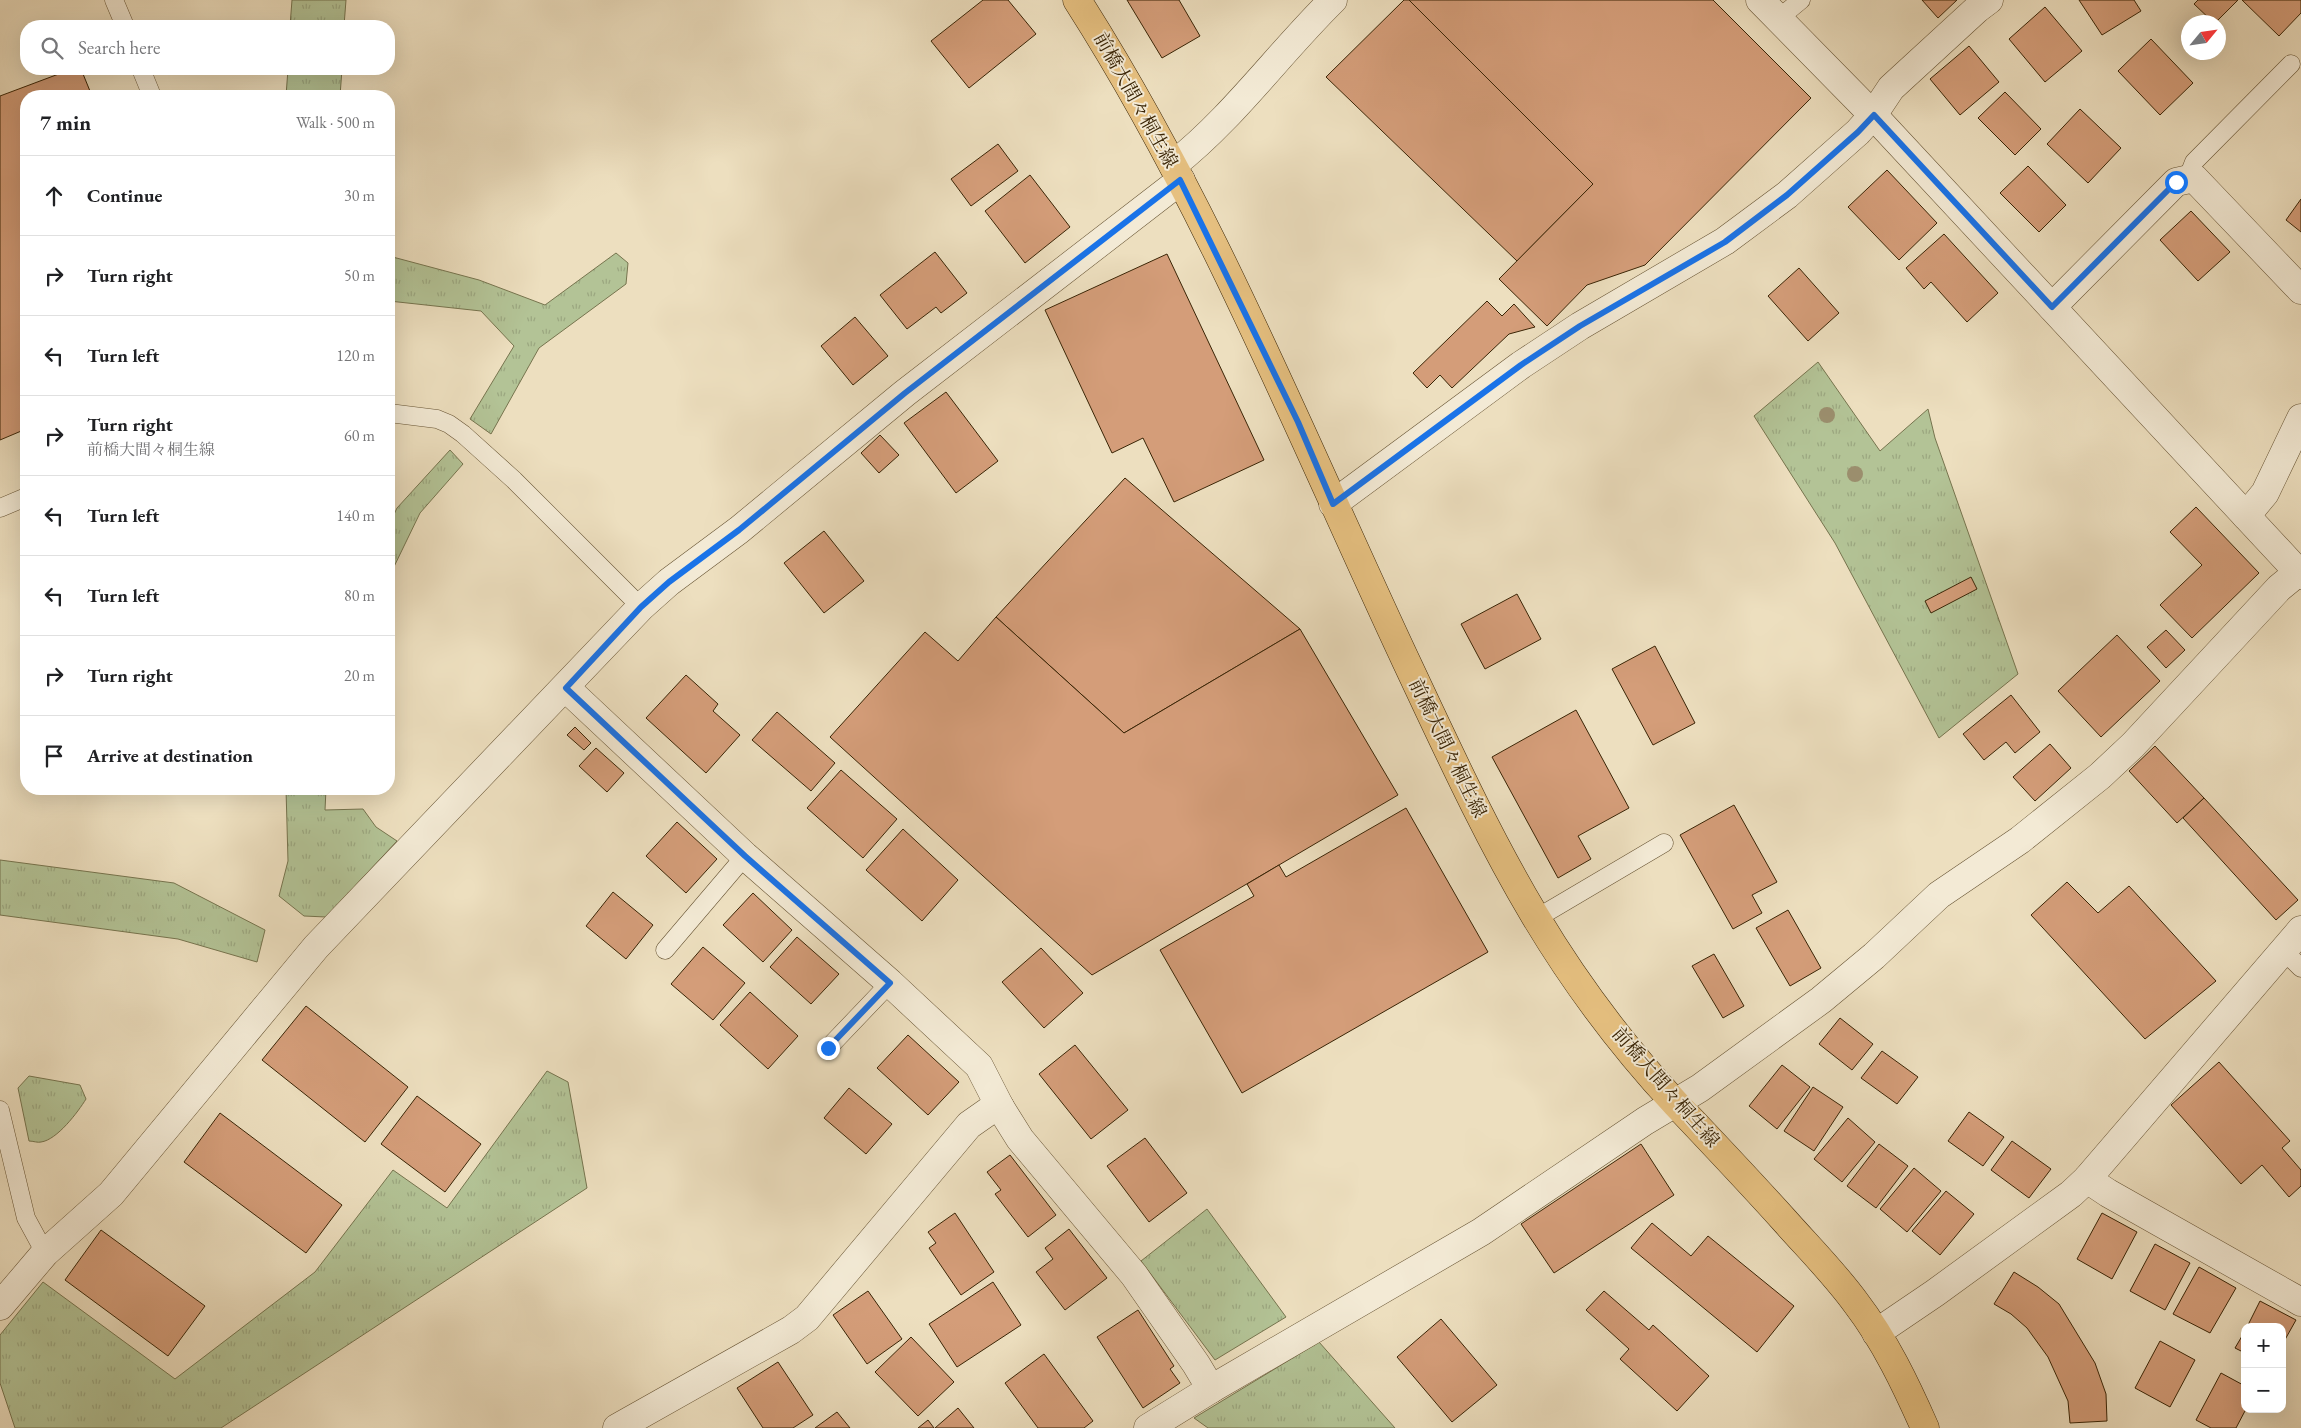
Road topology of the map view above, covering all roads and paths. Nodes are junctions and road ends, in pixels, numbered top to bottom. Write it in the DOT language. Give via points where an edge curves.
graph roads {
  1 [pos="114,0"];
  2 [pos="1077,0"];
  3 [pos="1333,0"];
  4 [pos="1801,0"];
  5 [pos="1989,0"];
  6 [pos="1769,9"];
  7 [pos="122,20"];
  8 [pos="2291,64"];
  9 [pos="143,75"];
  10 [pos="150,90"];
  11 [pos="1874,115"];
  12 [pos="1177,173"];
  13 [pos="2187,180"];
  14 [pos="2301,290"];
  15 [pos="2052,307"];
  16 [pos="395,414"];
  17 [pos="2301,418"];
  18 [pos="20,500"];
  19 [pos="1333,504"];
  20 [pos="0,508"];
  21 [pos="2246,516"];
  22 [pos="2300,572"];
  23 [pos="641,607"];
  24 [pos="566,688"];
  25 [pos="1664,843"];
  26 [pos="745,856"];
  27 [pos="1537,918"];
  28 [pos="2301,930"];
  29 [pos="665,950"];
  30 [pos="2292,959"];
  31 [pos="890,983"];
  32 [pos="828,1048"];
  33 [pos="1675,1103"];
  34 [pos="1000,1107"];
  35 [pos="0,1110"];
  36 [pos="2087,1179"];
  37 [pos="46,1253"];
  38 [pos="2301,1302"];
  39 [pos="0,1306"];
  40 [pos="1876,1333"];
  41 [pos="1211,1388"];
  42 [pos="617,1428"];
  43 [pos="1148,1428"];
  44 [pos="1925,1428"];
  1 -- 7 [label="lane"];
  2 -- 12 [label="main road, 前橋大間々桐生線" via="1127,81"];
  3 -- 12 [label="street"];
  4 -- 6 [label="lane"];
  5 -- 11 [label="street" via="1891,88"];
  6 -- 11 [label="street"];
  8 -- 13 [label="lane" via="2194,162"];
  9 -- 10 [label="lane"];
  11 -- 15 [label="street"];
  11 -- 19 [label="street" via="1787,195 1725,242 1528,360"];
  12 -- 19 [label="main road, 前橋大間々桐生線" via="1298,422"];
  12 -- 23 [label="street"];
  13 -- 14 [label="street" via="2194,178"];
  13 -- 15 [label="street" via="2176,182"];
  15 -- 21 [label="street"];
  16 -- 23 [label="lane" via="437,419 463,434 514,480"];
  17 -- 21 [label="street" via="2265,493"];
  18 -- 20 [label="lane"];
  19 -- 27 [label="main road, 前橋大間々桐生線" via="1471,799"];
  21 -- 22 [label="street"];
  22 -- 33 [label="street" via="2279,588 2133,745 2100,776 2020,840 1939,895 1821,1000"];
  23 -- 24 [label="street"];
  24 -- 26 [label="street"];
  24 -- 37 [label="street" via="316,947 110,1194"];
  25 -- 27 [label="lane"];
  26 -- 29 [label="lane"];
  26 -- 31 [label="street"];
  27 -- 33 [label="main road, 前橋大間々桐生線" via="1580,985"];
  28 -- 30 [label="street"];
  30 -- 36 [label="street"];
  31 -- 32 [label="lane"];
  31 -- 34 [label="street" via="979,1066"];
  33 -- 40 [label="main road, 前橋大間々桐生線" via="1826,1266"];
  33 -- 41 [label="street" via="1481,1232"];
  34 -- 41 [label="street" via="1020,1140 1134,1276"];
  34 -- 42 [label="street" via="970,1125 807,1318"];
  35 -- 37 [label="lane" via="26,1218"];
  36 -- 38 [label="street"];
  36 -- 40 [label="street" via="1943,1288"];
  37 -- 39 [label="street"];
  40 -- 44 [label="main road, 前橋大間々桐生線"];
  41 -- 43 [label="street"];
}
